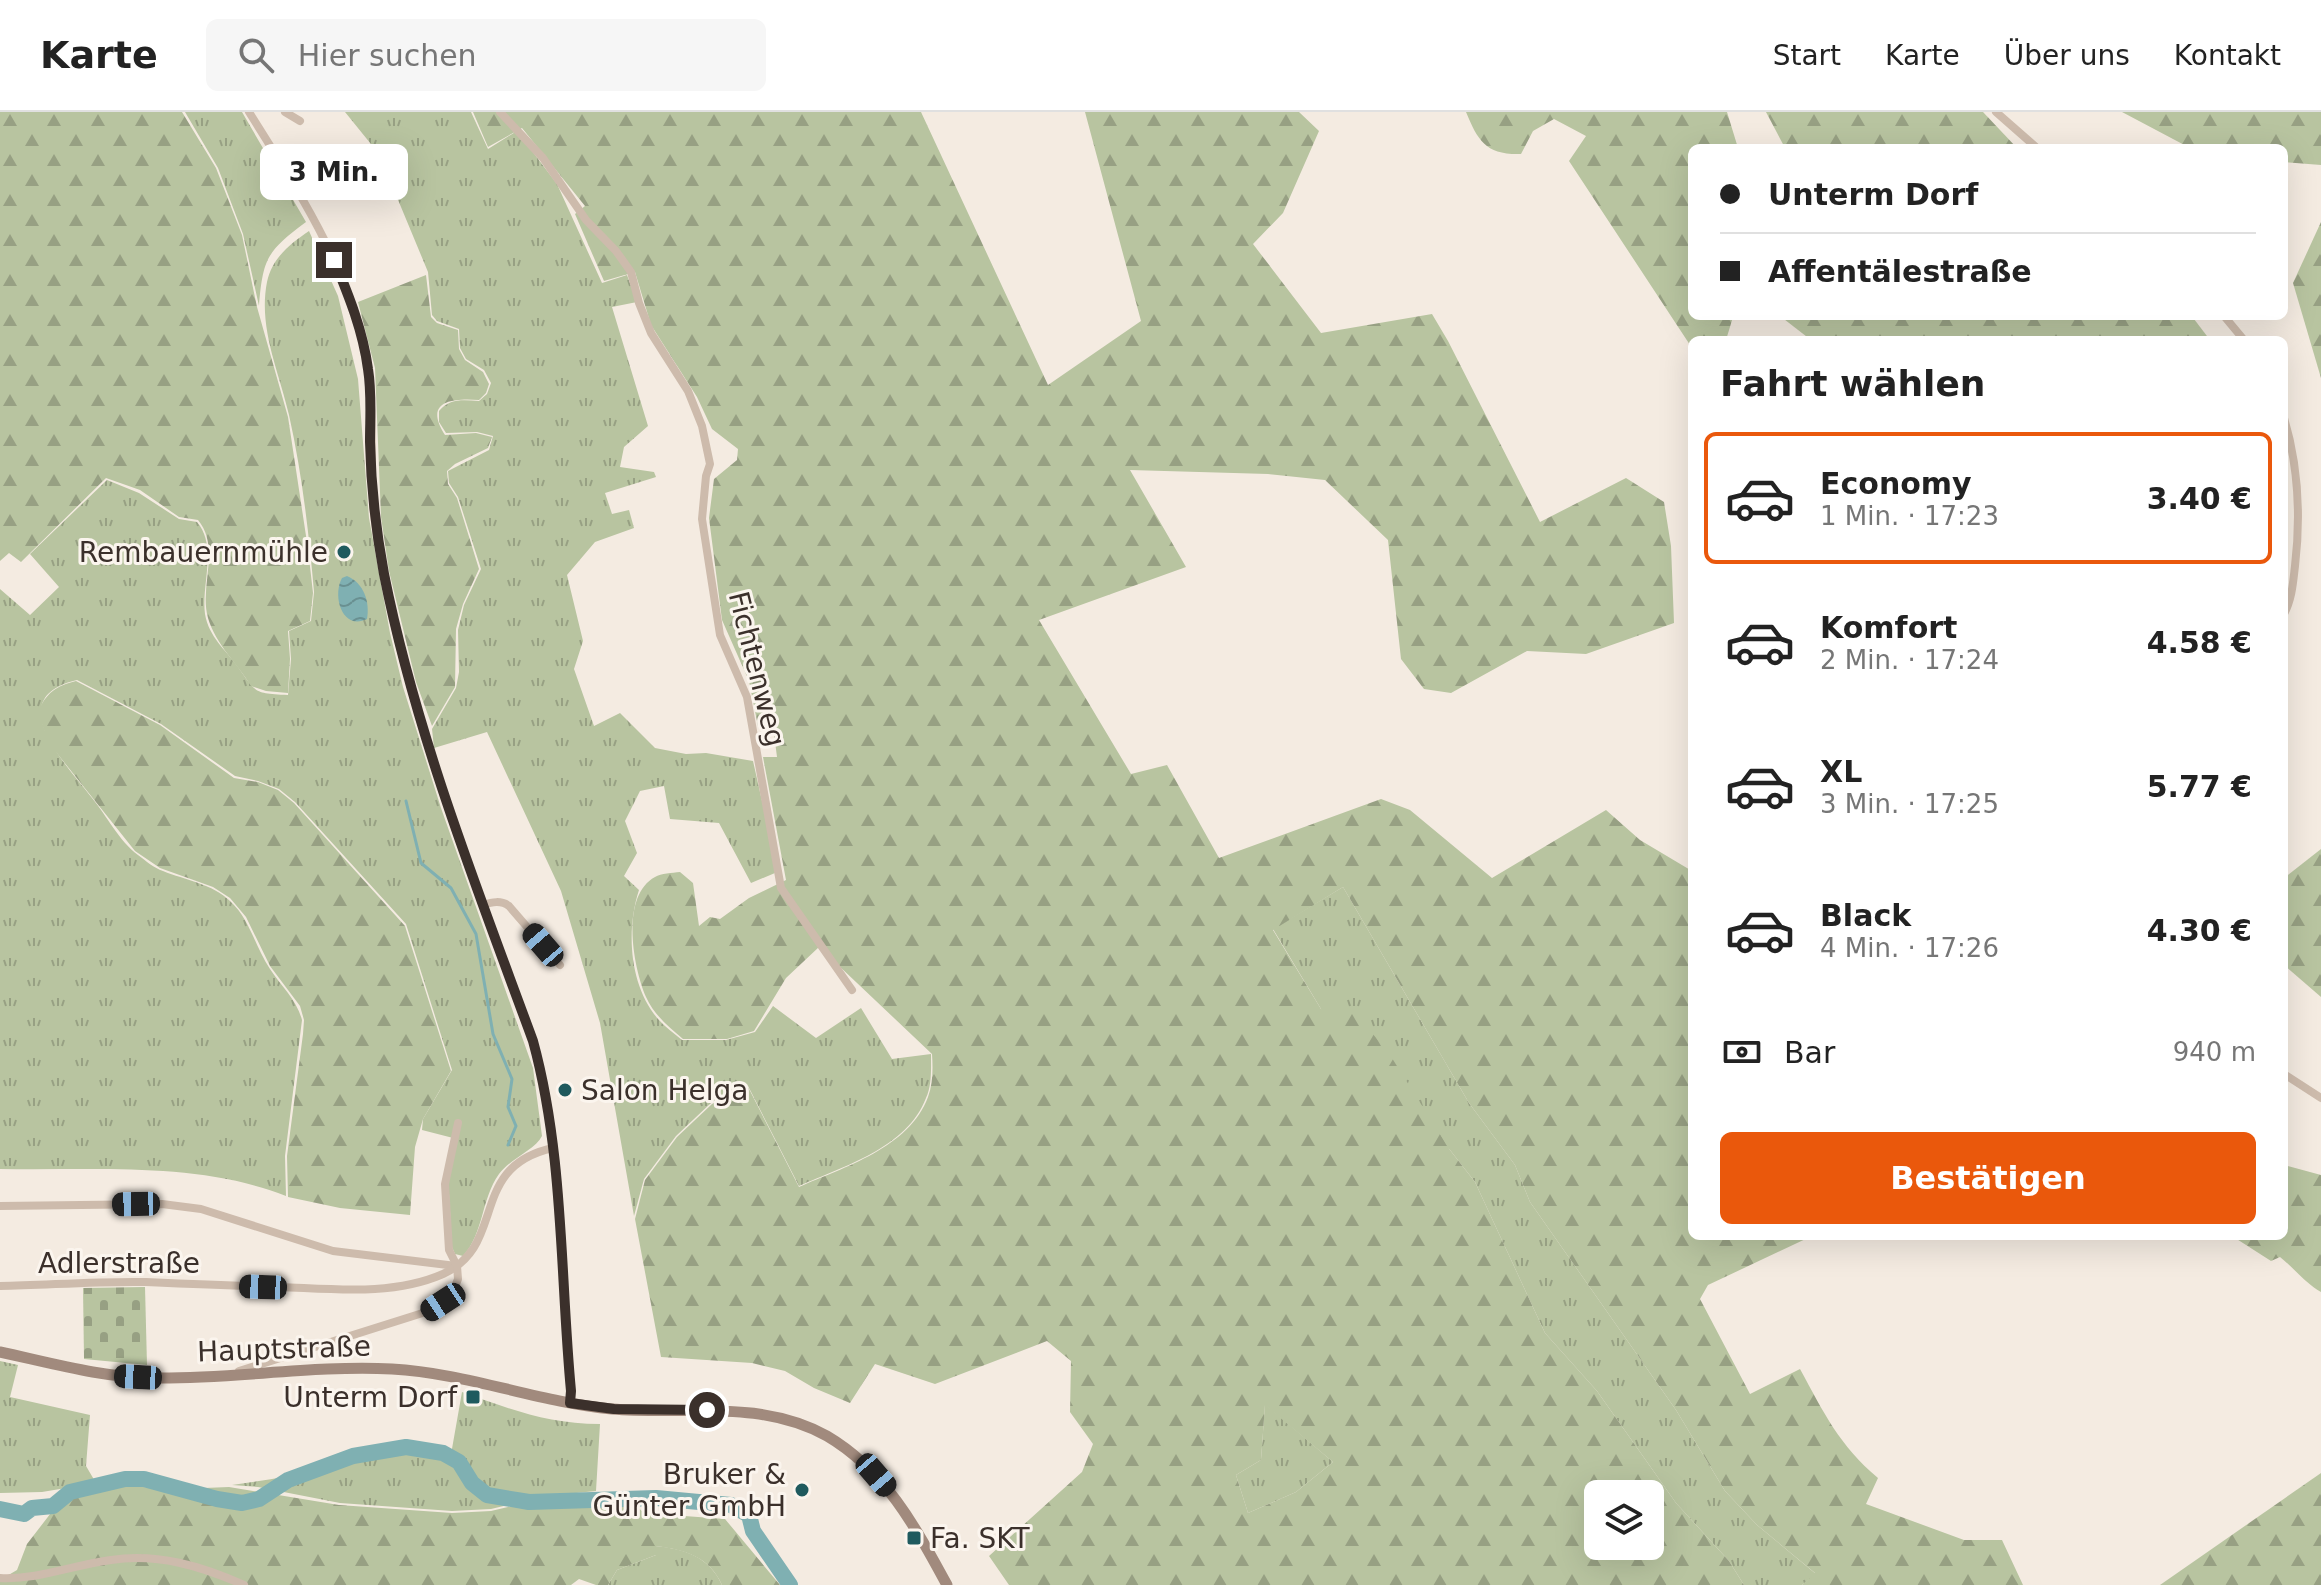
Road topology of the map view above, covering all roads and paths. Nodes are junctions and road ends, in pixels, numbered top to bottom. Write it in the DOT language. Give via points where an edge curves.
graph roads {
  1 [pos="249,112"];
  2 [pos="285,112"];
  3 [pos="500,112"];
  4 [pos="1996,112"];
  5 [pos="300,121"];
  6 [pos="2032,144"];
  7 [pos="2227,320"];
  8 [pos="2241,336"];
  9 [pos="2288,436"];
  10 [pos="2288,607"];
  11 [pos="483,905"];
  12 [pos="560,965"];
  13 [pos="852,990"];
  14 [pos="2288,1077"];
  15 [pos="2321,1098"];
  16 [pos="458,1123"];
  17 [pos="553,1148"];
  18 [pos="0,1206"];
  19 [pos="457,1266"];
  20 [pos="0,1286"];
  21 [pos="0,1352"];
  22 [pos="230,1374"];
  23 [pos="570,1403"];
  24 [pos="0,1578"];
  25 [pos="244,1585"];
  26 [pos="947,1585"];
  1 -- 11 [label="street" via="315,221 357,317 371,402 374,515 395,627"];
  2 -- 5 [label="street"];
  3 -- 13 [label="street, Fichtenweg" via="543,158 631,272 651,333 688,391 710,464 702,519 720,635 747,697 781,888"];
  4 -- 6 [label="street"];
  7 -- 8 [label="street"];
  9 -- 10 [label="street" via="2298,482 2299,532"];
  11 -- 12 [label="street" via="509,906"];
  11 -- 17 [label="street" via="533,1041"];
  14 -- 15 [label="street"];
  16 -- 19 [label="street" via="445,1184 449,1250"];
  17 -- 19 [label="street" via="508,1170 478,1237"];
  17 -- 23 [label="street"];
  18 -- 19 [label="street" via="162,1204 201,1209 333,1251"];
  19 -- 20 [label="street, Adlerstraße" via="411,1284 343,1290 141,1282"];
  19 -- 22 [label="street" via="453,1292 429,1311"];
  21 -- 22 [label="main road, Hauptstraße" via="120,1376"];
  22 -- 23 [label="main road, Hauptstraße" via="395,1369"];
  23 -- 26 [label="main road" via="753,1413 780,1417 825,1435 888,1490"];
  24 -- 25 [label="street" via="21,1579 112,1559 152,1558 214,1571"];
}
